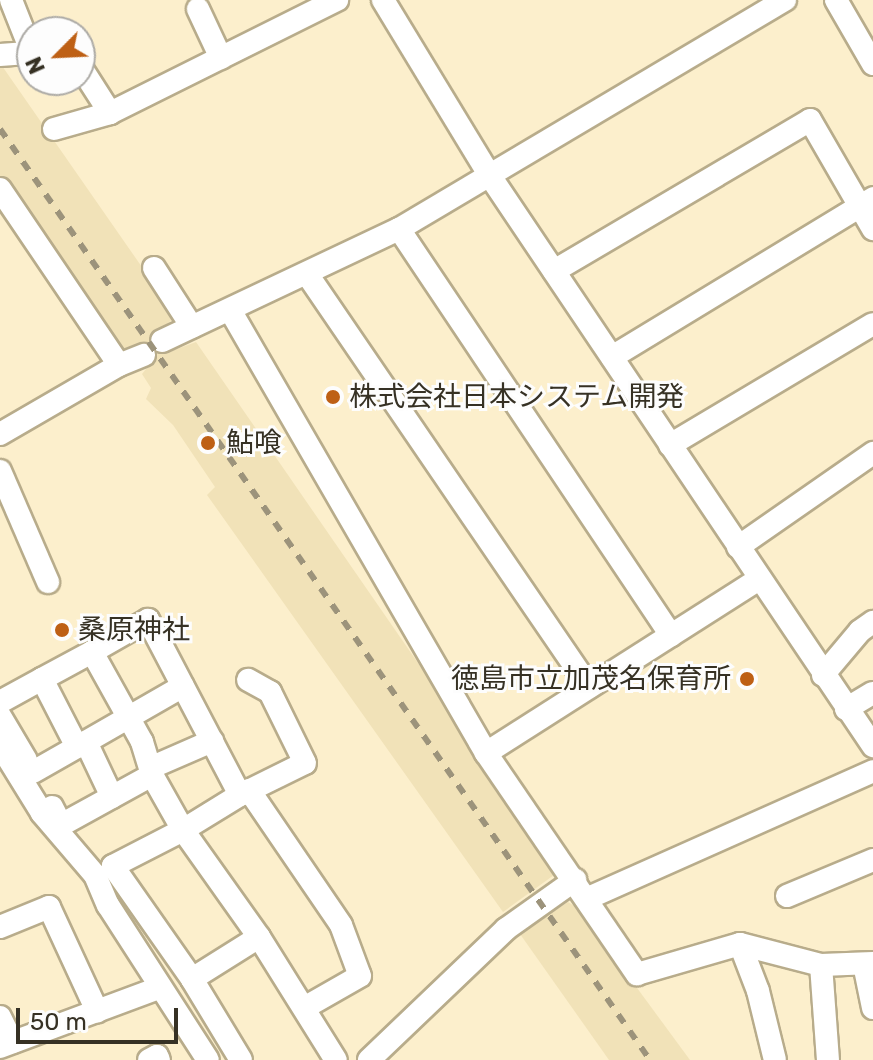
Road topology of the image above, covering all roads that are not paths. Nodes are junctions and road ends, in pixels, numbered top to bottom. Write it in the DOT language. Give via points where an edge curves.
graph roads {
  1 [pos="337,0"];
  2 [pos="383,0"];
  3 [pos="785,0"];
  4 [pos="836,0"];
  5 [pos="201,3"];
  6 [pos="221,58"];
  7 [pos="873,64"];
  8 [pos="96,91"];
  9 [pos="110,113"];
  10 [pos="54,129"];
  11 [pos="490,176"];
  12 [pos="0,189"];
  13 [pos="866,202"];
  14 [pos="399,229"];
  15 [pos="873,229"];
  16 [pos="154,268"];
  17 [pos="554,271"];
  18 [pos="307,274"];
  19 [pos="230,310"];
  20 [pos="873,324"];
  21 [pos="192,327"];
  22 [pos="162,341"];
  23 [pos="144,355"];
  24 [pos="612,357"];
  25 [pos="119,365"];
  26 [pos="0,434"];
  27 [pos="670,445"];
  28 [pos="873,453"];
  29 [pos="0,471"];
  30 [pos="738,547"];
  31 [pos="759,579"];
  32 [pos="48,582"];
  33 [pos="873,622"];
  34 [pos="671,635"];
  35 [pos="92,652"];
  36 [pos="823,675"];
  37 [pos="42,679"];
  38 [pos="248,680"];
  39 [pos="183,686"];
  40 [pos="589,687"];
  41 [pos="873,693"];
  42 [pos="0,702"];
  43 [pos="846,709"];
  44 [pos="0,716"];
  45 [pos="128,717"];
  46 [pos="212,741"];
  47 [pos="0,745"];
  48 [pos="82,745"];
  49 [pos="873,746"];
  50 [pos="486,753"];
  51 [pos="151,771"];
  52 [pos="873,771"];
  53 [pos="33,772"];
  54 [pos="245,793"];
  55 [pos="112,797"];
  56 [pos="183,830"];
  57 [pos="873,860"];
  58 [pos="104,870"];
  59 [pos="580,890"];
  60 [pos="787,896"];
  61 [pos="0,927"];
  62 [pos="259,937"];
  63 [pos="740,944"];
  64 [pos="868,964"];
  65 [pos="821,965"];
  66 [pos="192,979"];
  67 [pos="159,988"];
  68 [pos="304,1008"];
  69 [pos="873,1008"];
  70 [pos="97,1011"];
  71 [pos="0,1017"];
  72 [pos="6,1045"];
  73 [pos="149,1060"];
  74 [pos="159,1060"];
  75 [pos="208,1060"];
  76 [pos="241,1060"];
  77 [pos="336,1060"];
  78 [pos="369,1060"];
  79 [pos="775,1060"];
  80 [pos="828,1060"];
  1 -- 6 [label="street"];
  2 -- 11 [label="street"];
  3 -- 11 [label="street"];
  4 -- 7 [label="street"];
  5 -- 6 [label="street"];
  6 -- 9 [label="street"];
  8 -- 9 [label="street"];
  9 -- 10 [label="street"];
  11 -- 14 [label="street"];
  11 -- 17 [label="street"];
  12 -- 25 [label="street"];
  13 -- 15 [label="street"];
  13 -- 17 [label="street" via="810,120"];
  13 -- 24 [label="street"];
  14 -- 18 [label="street"];
  14 -- 34 [label="street"];
  16 -- 21 [label="street"];
  17 -- 24 [label="street"];
  18 -- 19 [label="street"];
  18 -- 40 [label="street"];
  19 -- 21 [label="street"];
  19 -- 50 [label="street"];
  20 -- 27 [label="street"];
  21 -- 22 [label="street"];
  23 -- 25 [label="street"];
  24 -- 27 [label="street"];
  25 -- 26 [label="street"];
  27 -- 30 [label="street"];
  28 -- 30 [label="street"];
  29 -- 32 [label="street"];
  30 -- 31 [label="street"];
  31 -- 34 [label="street"];
  31 -- 36 [label="street"];
  33 -- 36 [label="street"];
  34 -- 40 [label="street"];
  35 -- 37 [label="street"];
  35 -- 39 [label="street" via="148,620"];
  35 -- 45 [label="street"];
  36 -- 43 [label="street"];
  37 -- 42 [label="street"];
  37 -- 48 [label="street"];
  38 -- 54 [label="street" via="270,692 305,763"];
  39 -- 45 [label="street"];
  39 -- 46 [label="street"];
  40 -- 50 [label="street"];
  41 -- 43 [label="street"];
  43 -- 49 [label="street"];
  44 -- 53 [label="street"];
  45 -- 48 [label="street"];
  45 -- 51 [label="street"];
  46 -- 51 [label="street"];
  46 -- 54 [label="street"];
  47 -- 58 [label="street" via="42,813"];
  48 -- 53 [label="street"];
  48 -- 55 [label="street"];
  50 -- 59 [label="street"];
  51 -- 55 [label="street"];
  51 -- 56 [label="street"];
  52 -- 59 [label="street"];
  53 -- 55 [label="street" via="61,825"];
  54 -- 56 [label="street"];
  54 -- 68 [label="street" via="341,925 360,976"];
  56 -- 58 [label="street"];
  56 -- 62 [label="street"];
  57 -- 60 [label="street"];
  58 -- 66 [label="street"];
  58 -- 67 [label="street" via="108,905"];
  59 -- 63 [label="street" via="637,974"];
  59 -- 78 [label="street" via="506,929"];
  61 -- 70 [label="street" via="49,907"];
  62 -- 66 [label="street"];
  62 -- 68 [label="street"];
  63 -- 65 [label="street"];
  63 -- 79 [label="street"];
  64 -- 65 [label="street"];
  64 -- 69 [label="street"];
  65 -- 80 [label="street"];
  66 -- 76 [label="street"];
  67 -- 70 [label="street"];
  67 -- 75 [label="street"];
  68 -- 77 [label="street"];
  70 -- 72 [label="street"];
  71 -- 72 [label="street"];
  73 -- 74 [label="street"];
}
